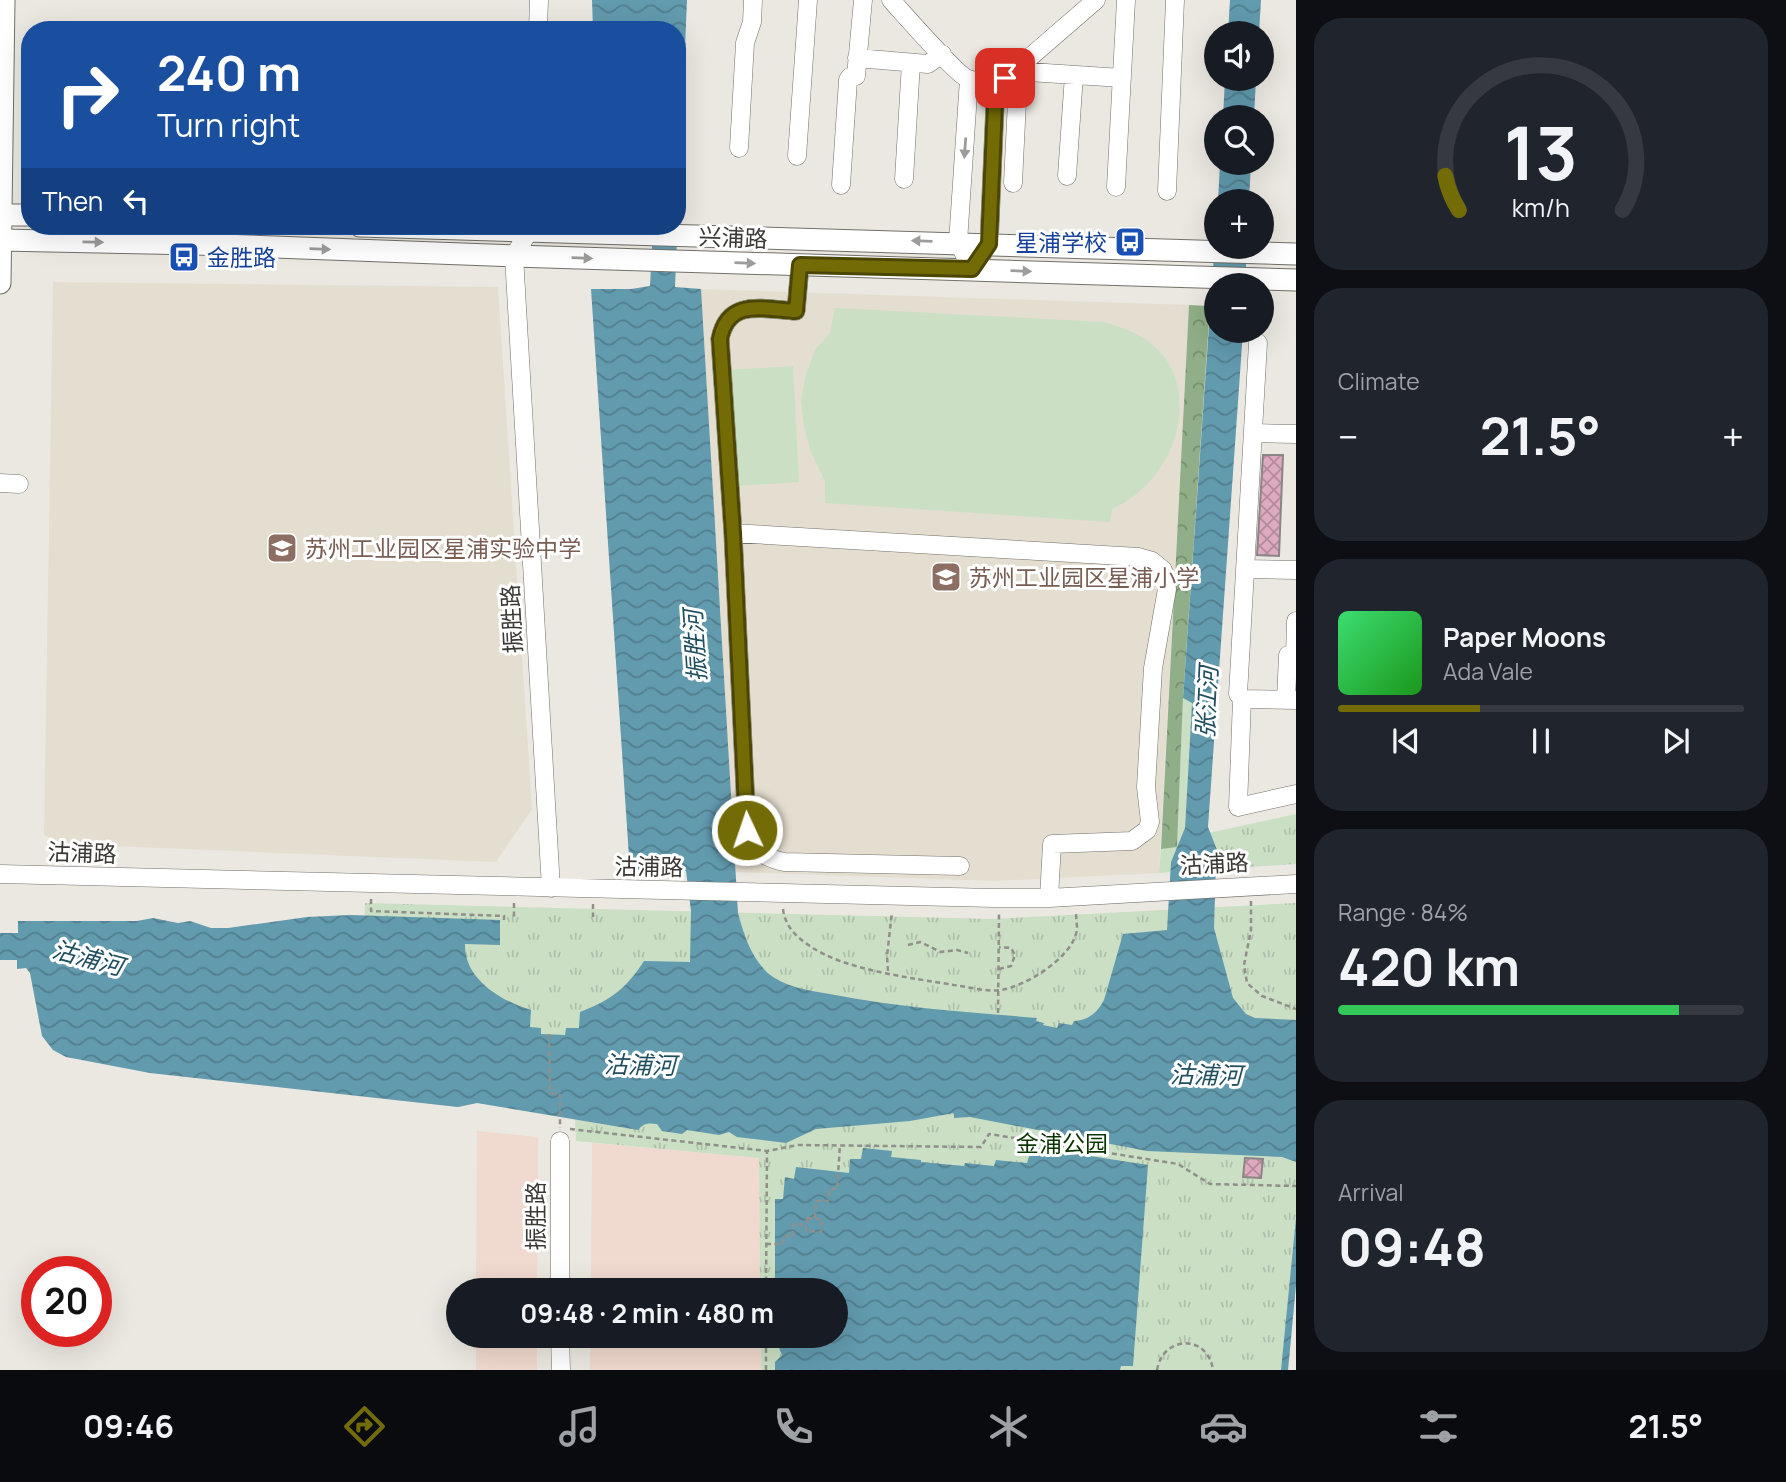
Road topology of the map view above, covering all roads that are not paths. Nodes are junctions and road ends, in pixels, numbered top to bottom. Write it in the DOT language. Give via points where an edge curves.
graph roads {
  1 [pos="4,0"];
  2 [pos="539,0"];
  3 [pos="753,0"];
  4 [pos="808,0"];
  5 [pos="863,0"];
  6 [pos="891,0"];
  7 [pos="1096,0"];
  8 [pos="1126,0"];
  9 [pos="1175,0"];
  10 [pos="538,21"];
  11 [pos="942,54"];
  12 [pos="857,58"];
  13 [pos="911,63"];
  14 [pos="1074,75"];
  15 [pos="1005,77"];
  16 [pos="1122,78"];
  17 [pos="969,79"];
  18 [pos="739,148"];
  19 [pos="797,156"];
  20 [pos="1067,176"];
  21 [pos="904,179"];
  22 [pos="1013,183"];
  23 [pos="841,185"];
  24 [pos="1116,187"];
  25 [pos="1167,191"];
  26 [pos="1,215"];
  27 [pos="21,215"];
  28 [pos="526,235"];
  29 [pos="678,235"];
  30 [pos="1,240"];
  31 [pos="958,242"];
  32 [pos="989,244"];
  33 [pos="1296,254"];
  34 [pos="514,256"];
  35 [pos="800,265"];
  36 [pos="972,269"];
  37 [pos="1296,280"];
  38 [pos="0,283"];
  39 [pos="1258,343"];
  40 [pos="1254,433"];
  41 [pos="1296,434"];
  42 [pos="0,484"];
  43 [pos="19,484"];
  44 [pos="733,533"];
  45 [pos="1245,569"];
  46 [pos="1296,570"];
  47 [pos="1296,621"];
  48 [pos="1242,699"];
  49 [pos="1291,700"];
  50 [pos="1296,794"];
  51 [pos="960,866"];
  52 [pos="0,874"];
  53 [pos="1296,884"];
  54 [pos="551,888"];
  55 [pos="1049,898"];
  56 [pos="560,1134"];
  57 [pos="560,1278"];
  58 [pos="560,1348"];
  59 [pos="561,1370"];
  1 -- 26 [label="main road"];
  2 -- 10 [label="street"];
  3 -- 18 [label="street" via="745,43"];
  4 -- 19 [label="street"];
  5 -- 12 [label="street"];
  6 -- 11 [label="street"];
  7 -- 15 [label="street"];
  8 -- 16 [label="street"];
  9 -- 25 [label="street"];
  11 -- 13 [label="street" via="928,64"];
  11 -- 17 [label="street"];
  12 -- 13 [label="street"];
  12 -- 23 [label="street" via="856,76 848,80"];
  13 -- 21 [label="street"];
  14 -- 15 [label="street"];
  14 -- 16 [label="street"];
  14 -- 20 [label="street"];
  15 -- 17 [label="street"];
  15 -- 22 [label="street" via="1017,101"];
  15 -- 32 [label="street"];
  16 -- 24 [label="street"];
  17 -- 31 [label="street, one-way"];
  26 -- 27 [label="main road"];
  26 -- 30 [label="main road"];
  28 -- 34 [label="street"];
  31 -- 29 [label="main road, 兴浦路, one-way"];
  30 -- 34 [label="main road, 兴浦路, one-way"];
  30 -- 38 [label="main road"];
  31 -- 32 [label="main road, 兴浦路"];
  31 -- 36 [label="street"];
  32 -- 33 [label="main road, 兴浦路"];
  32 -- 36 [label="street"];
  34 -- 35 [label="main road, 兴浦路, one-way"];
  34 -- 54 [label="street, 振胜路"];
  35 -- 36 [label="main road, 兴浦路"];
  35 -- 44 [label="street" via="796,311 741,309 723,326 720,339"];
  36 -- 37 [label="main road, 兴浦路, one-way"];
  39 -- 40 [label="street"];
  40 -- 41 [label="street"];
  40 -- 45 [label="street"];
  42 -- 43 [label="street"];
  44 -- 51 [label="street" via="747,830 752,843 770,859 784,862"];
  44 -- 55 [label="street" via="1138,557 1163,570 1167,589 1153,668 1146,787 1150,822 1132,841 1052,844"];
  45 -- 46 [label="street"];
  45 -- 48 [label="street" via="1238,694"];
  47 -- 49 [label="street" via="1294,655 1288,655"];
  48 -- 49 [label="street"];
  48 -- 50 [label="street" via="1238,807"];
  52 -- 54 [label="street, 沽浦路"];
  53 -- 55 [label="street, 沽浦路"];
  54 -- 55 [label="street, 沽浦路"];
  56 -- 57 [label="street, 振胜路"];
  58 -- 59 [label="street"];
}
